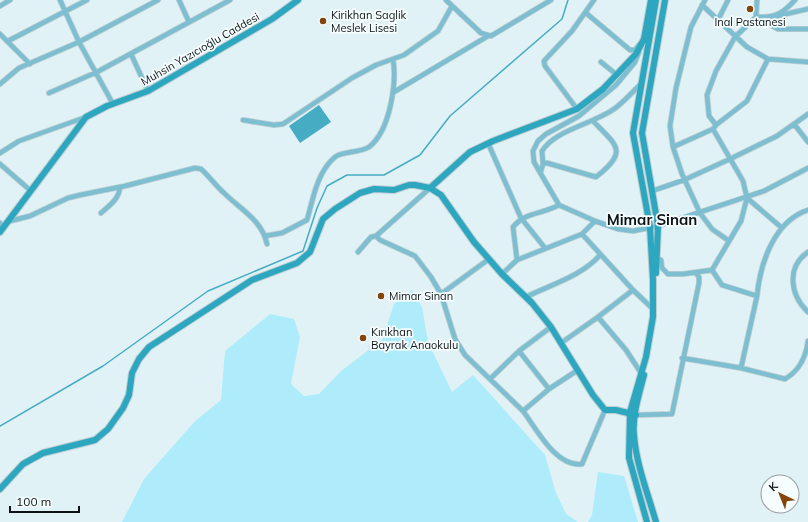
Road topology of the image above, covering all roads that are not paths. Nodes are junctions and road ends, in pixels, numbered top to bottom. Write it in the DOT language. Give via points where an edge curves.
graph roads {
  1 [pos="10,0"];
  2 [pos="60,0"];
  3 [pos="87,0"];
  4 [pos="158,0"];
  5 [pos="179,0"];
  6 [pos="230,0"];
  7 [pos="298,0"];
  8 [pos="446,0"];
  9 [pos="551,0"];
  10 [pos="594,0"];
  11 [pos="651,0"];
  12 [pos="656,0"];
  13 [pos="665,0"];
  14 [pos="728,0"];
  15 [pos="757,0"];
  16 [pos="789,0"];
  17 [pos="795,0"];
  18 [pos="704,2"];
  19 [pos="0,6"];
  20 [pos="452,6"];
  21 [pos="787,8"];
  22 [pos="808,9"];
  23 [pos="65,12"];
  24 [pos="586,13"];
  25 [pos="756,17"];
  26 [pos="773,17"];
  27 [pos="718,20"];
  28 [pos="189,22"];
  29 [pos="808,29"];
  30 [pos="0,34"];
  31 [pos="488,36"];
  32 [pos="735,37"];
  33 [pos="644,39"];
  34 [pos="8,41"];
  35 [pos="79,42"];
  36 [pos="132,54"];
  37 [pos="393,59"];
  38 [pos="768,60"];
  39 [pos="601,62"];
  40 [pos="808,62"];
  41 [pos="30,64"];
  42 [pos="97,72"];
  43 [pos="617,75"];
  44 [pos="0,84"];
  45 [pos="641,84"];
  46 [pos="148,91"];
  47 [pos="394,92"];
  48 [pos="49,93"];
  49 [pos="113,104"];
  50 [pos="577,108"];
  51 [pos="808,114"];
  52 [pos="86,117"];
  53 [pos="243,120"];
  54 [pos="593,121"];
  55 [pos="794,124"];
  56 [pos="714,127"];
  57 [pos="808,142"];
  58 [pos="488,143"];
  59 [pos="673,147"];
  60 [pos="0,153"];
  61 [pos="730,159"];
  62 [pos="0,164"];
  63 [pos="543,164"];
  64 [pos="808,169"];
  65 [pos="541,171"];
  66 [pos="684,180"];
  67 [pos="120,187"];
  68 [pos="430,188"];
  69 [pos="31,190"];
  70 [pos="652,191"];
  71 [pos="746,198"];
  72 [pos="559,205"];
  73 [pos="808,210"];
  74 [pos="101,213"];
  75 [pos="700,213"];
  76 [pos="521,218"];
  77 [pos="10,221"];
  78 [pos="595,221"];
  79 [pos="658,226"];
  80 [pos="1,227"];
  81 [pos="650,227"];
  82 [pos="782,228"];
  83 [pos="582,234"];
  84 [pos="265,236"];
  85 [pos="376,236"];
  86 [pos="729,241"];
  87 [pos="267,244"];
  88 [pos="546,248"];
  89 [pos="358,252"];
  90 [pos="808,252"];
  91 [pos="600,255"];
  92 [pos="489,259"];
  93 [pos="657,259"];
  94 [pos="517,260"];
  95 [pos="712,270"];
  96 [pos="696,273"];
  97 [pos="502,274"];
  98 [pos="633,290"];
  99 [pos="441,294"];
  100 [pos="757,296"];
  101 [pos="526,297"];
  102 [pos="653,309"];
  103 [pos="808,312"];
  104 [pos="598,317"];
  105 [pos="551,327"];
  106 [pos="808,341"];
  107 [pos="561,343"];
  108 [pos="519,351"];
  109 [pos="682,358"];
  110 [pos="741,368"];
  111 [pos="578,370"];
  112 [pos="641,373"];
  113 [pos="490,379"];
  114 [pos="549,389"];
  115 [pos="605,410"];
  116 [pos="523,411"];
  117 [pos="633,413"];
  118 [pos="0,489"];
  119 [pos="647,522"];
  120 [pos="656,522"];
  1 -- 19 [label="street"];
  2 -- 23 [label="street"];
  3 -- 23 [label="street"];
  4 -- 35 [label="street"];
  5 -- 28 [label="street"];
  6 -- 28 [label="street"];
  7 -- 46 [label="street, Muhsin Yazıcıoğlu Caddesi" via="272,19"];
  8 -- 20 [label="street"];
  9 -- 31 [label="street"];
  10 -- 24 [label="street"];
  11 -- 33 [label="street"];
  12 -- 45 [label="street"];
  13 -- 70 [label="street" via="642,133"];
  14 -- 27 [label="street"];
  15 -- 25 [label="street"];
  16 -- 21 [label="street"];
  17 -- 21 [label="street"];
  18 -- 27 [label="street"];
  18 -- 59 [label="street" via="691,27 676,88 670,126"];
  20 -- 31 [label="street" via="481,33"];
  20 -- 37 [label="street" via="438,30 404,55"];
  21 -- 26 [label="street"];
  22 -- 26 [label="street"];
  23 -- 34 [label="street"];
  23 -- 35 [label="street"];
  24 -- 33 [label="street" via="630,50 635,50"];
  24 -- 50 [label="street" via="544,61 545,66"];
  25 -- 26 [label="street"];
  25 -- 29 [label="street" via="778,29"];
  25 -- 32 [label="street"];
  27 -- 32 [label="street"];
  28 -- 36 [label="street"];
  30 -- 34 [label="street"];
  31 -- 47 [label="street"];
  32 -- 38 [label="street"];
  32 -- 56 [label="street" via="716,71 707,95 709,116"];
  33 -- 43 [label="street" via="636,54"];
  33 -- 65 [label="street" via="635,62 616,85 579,116 556,127 538,141 533,151 534,162"];
  34 -- 41 [label="street"];
  35 -- 41 [label="street"];
  35 -- 42 [label="street"];
  36 -- 42 [label="street"];
  36 -- 46 [label="street"];
  37 -- 47 [label="street" via="396,75"];
  37 -- 53 [label="street" via="352,78 283,124"];
  38 -- 40 [label="street"];
  38 -- 56 [label="street" via="747,101"];
  39 -- 43 [label="street"];
  41 -- 44 [label="street" via="19,68"];
  42 -- 48 [label="street"];
  42 -- 49 [label="street"];
  43 -- 50 [label="street"];
  45 -- 54 [label="street" via="614,109"];
  45 -- 81 [label="street" via="633,133"];
  46 -- 49 [label="street, Muhsin Yazıcıoğlu Caddesi"];
  47 -- 84 [label="street" via="383,128 369,147 336,155 327,165 315,190 307,220 282,232"];
  49 -- 52 [label="street, Muhsin Yazıcıoğlu Caddesi"];
  50 -- 58 [label="street"];
  51 -- 55 [label="street"];
  52 -- 60 [label="street" via="19,141"];
  52 -- 69 [label="street"];
  54 -- 63 [label="street" via="551,139 542,151"];
  54 -- 63 [label="street" via="615,144 616,158 607,168 596,177"];
  55 -- 57 [label="street"];
  55 -- 61 [label="street" via="778,136"];
  56 -- 59 [label="street"];
  56 -- 61 [label="street"];
  58 -- 68 [label="street" via="470,152"];
  58 -- 76 [label="street"];
  59 -- 66 [label="street"];
  61 -- 66 [label="street"];
  61 -- 71 [label="street" via="743,181"];
  62 -- 69 [label="street"];
  63 -- 65 [label="street"];
  64 -- 71 [label="street"];
  65 -- 72 [label="street"];
  66 -- 70 [label="street"];
  66 -- 75 [label="street"];
  67 -- 74 [label="street" via="120,194"];
  67 -- 77 [label="street" via="68,198 30,216"];
  67 -- 84 [label="street" via="195,168 201,169 249,215"];
  68 -- 85 [label="street"];
  68 -- 92 [label="street" via="441,195"];
  68 -- 118 [label="street" via="409,185 394,190 374,189 335,209 324,219 310,252 297,263 252,280 149,347 132,373 129,395 123,408 108,429 95,440 44,453 23,464"];
  69 -- 77 [label="street"];
  70 -- 79 [label="street"];
  71 -- 75 [label="street"];
  71 -- 82 [label="street"];
  71 -- 86 [label="street" via="741,221"];
  72 -- 76 [label="street"];
  72 -- 78 [label="street"];
  73 -- 82 [label="street" via="801,212"];
  75 -- 79 [label="street"];
  75 -- 86 [label="street" via="712,229"];
  76 -- 88 [label="street"];
  76 -- 94 [label="street" via="512,230"];
  77 -- 80 [label="street"];
  78 -- 81 [label="street" via="633,231"];
  78 -- 83 [label="street"];
  79 -- 81 [label="street"];
  79 -- 93 [label="street"];
  81 -- 102 [label="street"];
  82 -- 100 [label="street" via="774,239 761,270"];
  83 -- 88 [label="street"];
  83 -- 91 [label="street"];
  84 -- 87 [label="street"];
  85 -- 89 [label="street" via="371,237"];
  85 -- 99 [label="street" via="415,256"];
  86 -- 95 [label="street"];
  88 -- 94 [label="street"];
  90 -- 103 [label="street" via="798,263 793,288"];
  91 -- 98 [label="street"];
  91 -- 101 [label="street" via="593,263 578,272"];
  92 -- 97 [label="street"];
  92 -- 99 [label="street"];
  93 -- 96 [label="street" via="662,260 662,268 668,274"];
  93 -- 117 [label="street" via="657,317"];
  94 -- 97 [label="street"];
  95 -- 96 [label="street"];
  95 -- 100 [label="street" via="722,285"];
  96 -- 109 [label="street" via="699,283"];
  97 -- 101 [label="street"];
  98 -- 102 [label="street"];
  98 -- 104 [label="street"];
  99 -- 113 [label="street" via="455,339 465,355"];
  100 -- 110 [label="street"];
  101 -- 105 [label="street"];
  102 -- 112 [label="street"];
  104 -- 107 [label="street"];
  104 -- 112 [label="street" via="626,350"];
  105 -- 107 [label="street"];
  105 -- 108 [label="street"];
  106 -- 110 [label="street" via="807,351 795,374 785,379"];
  107 -- 111 [label="street"];
  108 -- 113 [label="street"];
  108 -- 114 [label="street"];
  109 -- 110 [label="street"];
  109 -- 117 [label="street" via="672,414"];
  111 -- 114 [label="street"];
  111 -- 115 [label="street"];
  112 -- 117 [label="street"];
  113 -- 116 [label="street"];
  114 -- 116 [label="street"];
  115 -- 116 [label="street" via="582,464 567,462 556,455"];
  115 -- 117 [label="street"];
  117 -- 119 [label="street" via="629,458"];
  117 -- 120 [label="street" via="638,456"];
}
